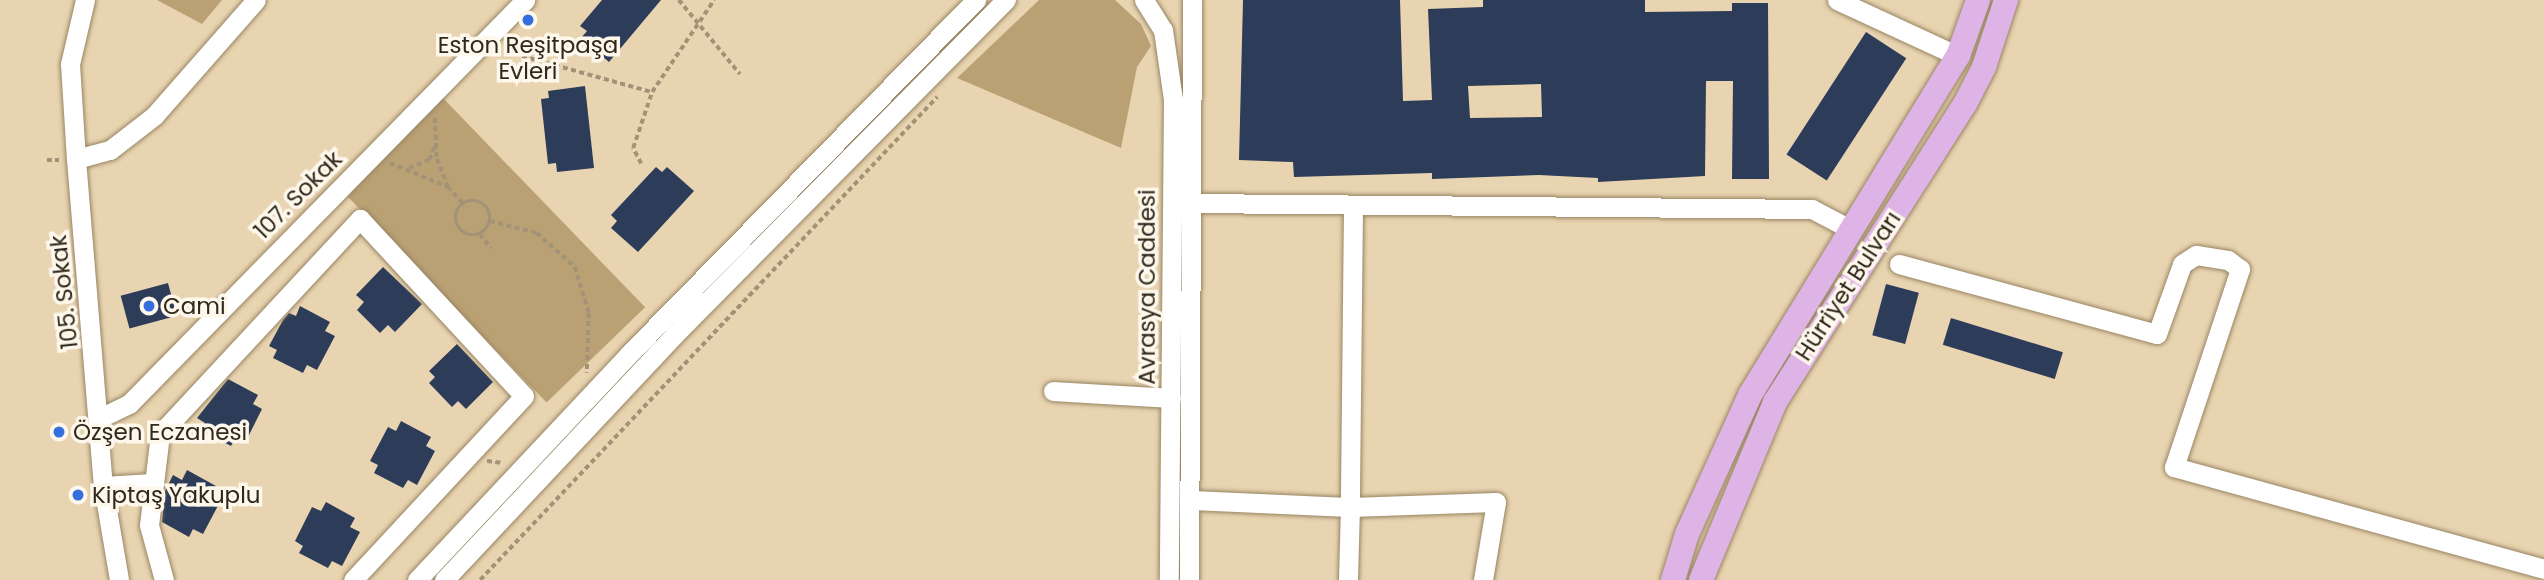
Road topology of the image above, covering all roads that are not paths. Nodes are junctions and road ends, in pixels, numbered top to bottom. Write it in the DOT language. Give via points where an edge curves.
graph roads {
  1 [pos="85,0"];
  2 [pos="256,0"];
  3 [pos="525,0"];
  4 [pos="976,0"];
  5 [pos="1006,0"];
  6 [pos="1144,0"];
  7 [pos="1192,0"];
  8 [pos="1838,0"];
  9 [pos="1978,0"];
  10 [pos="2006,0"];
  11 [pos="1859,4"];
  12 [pos="1958,55"];
  13 [pos="76,159"];
  14 [pos="1191,203"];
  15 [pos="1353,206"];
  16 [pos="1852,230"];
  17 [pos="1899,264"];
  18 [pos="1053,391"];
  19 [pos="1171,398"];
  20 [pos="102,417"];
  21 [pos="152,482"];
  22 [pos="103,486"];
  23 [pos="1190,499"];
  24 [pos="1350,507"];
  25 [pos="2544,569"];
  26 [pos="119,580"];
  27 [pos="164,580"];
  28 [pos="353,580"];
  29 [pos="417,580"];
  30 [pos="444,580"];
  31 [pos="1170,580"];
  32 [pos="1189,580"];
  33 [pos="1348,580"];
  34 [pos="1483,580"];
  35 [pos="1673,580"];
  36 [pos="1701,580"];
  1 -- 13 [label="street, 105. Sokak" via="70,64"];
  2 -- 13 [label="street" via="154,116 110,149"];
  3 -- 20 [label="street, 107. Sokak" via="129,404"];
  4 -- 29 [label="street" via="629,354"];
  5 -- 30 [label="street" via="674,335"];
  6 -- 19 [label="street, Avrasya Caddesi" via="1163,30 1171,70"];
  7 -- 14 [label="street"];
  8 -- 11 [label="street"];
  9 -- 12 [label="main road, Hürriyet Bulvarı"];
  10 -- 36 [label="main road, Hürriyet Bulvarı" via="1984,68 1965,104 1775,402"];
  11 -- 12 [label="street"];
  12 -- 16 [label="main road, Hürriyet Bulvarı"];
  13 -- 20 [label="street, 105. Sokak"];
  14 -- 15 [label="street"];
  14 -- 23 [label="street"];
  15 -- 16 [label="street" via="1812,209"];
  15 -- 24 [label="street"];
  16 -- 35 [label="main road, Hürriyet Bulvarı" via="1750,396 1687,534"];
  17 -- 25 [label="street" via="2157,334 2182,264 2196,256 2228,260 2240,269 2174,467"];
  18 -- 19 [label="street"];
  19 -- 31 [label="street, Avrasya Caddesi"];
  20 -- 22 [label="street, 105. Sokak"];
  21 -- 22 [label="street"];
  21 -- 27 [label="street" via="149,525"];
  21 -- 28 [label="street" via="160,434 360,219 524,396"];
  22 -- 26 [label="street, 105. Sokak"];
  23 -- 24 [label="street"];
  23 -- 32 [label="street"];
  24 -- 33 [label="street"];
  24 -- 34 [label="street" via="1496,502"];
}
